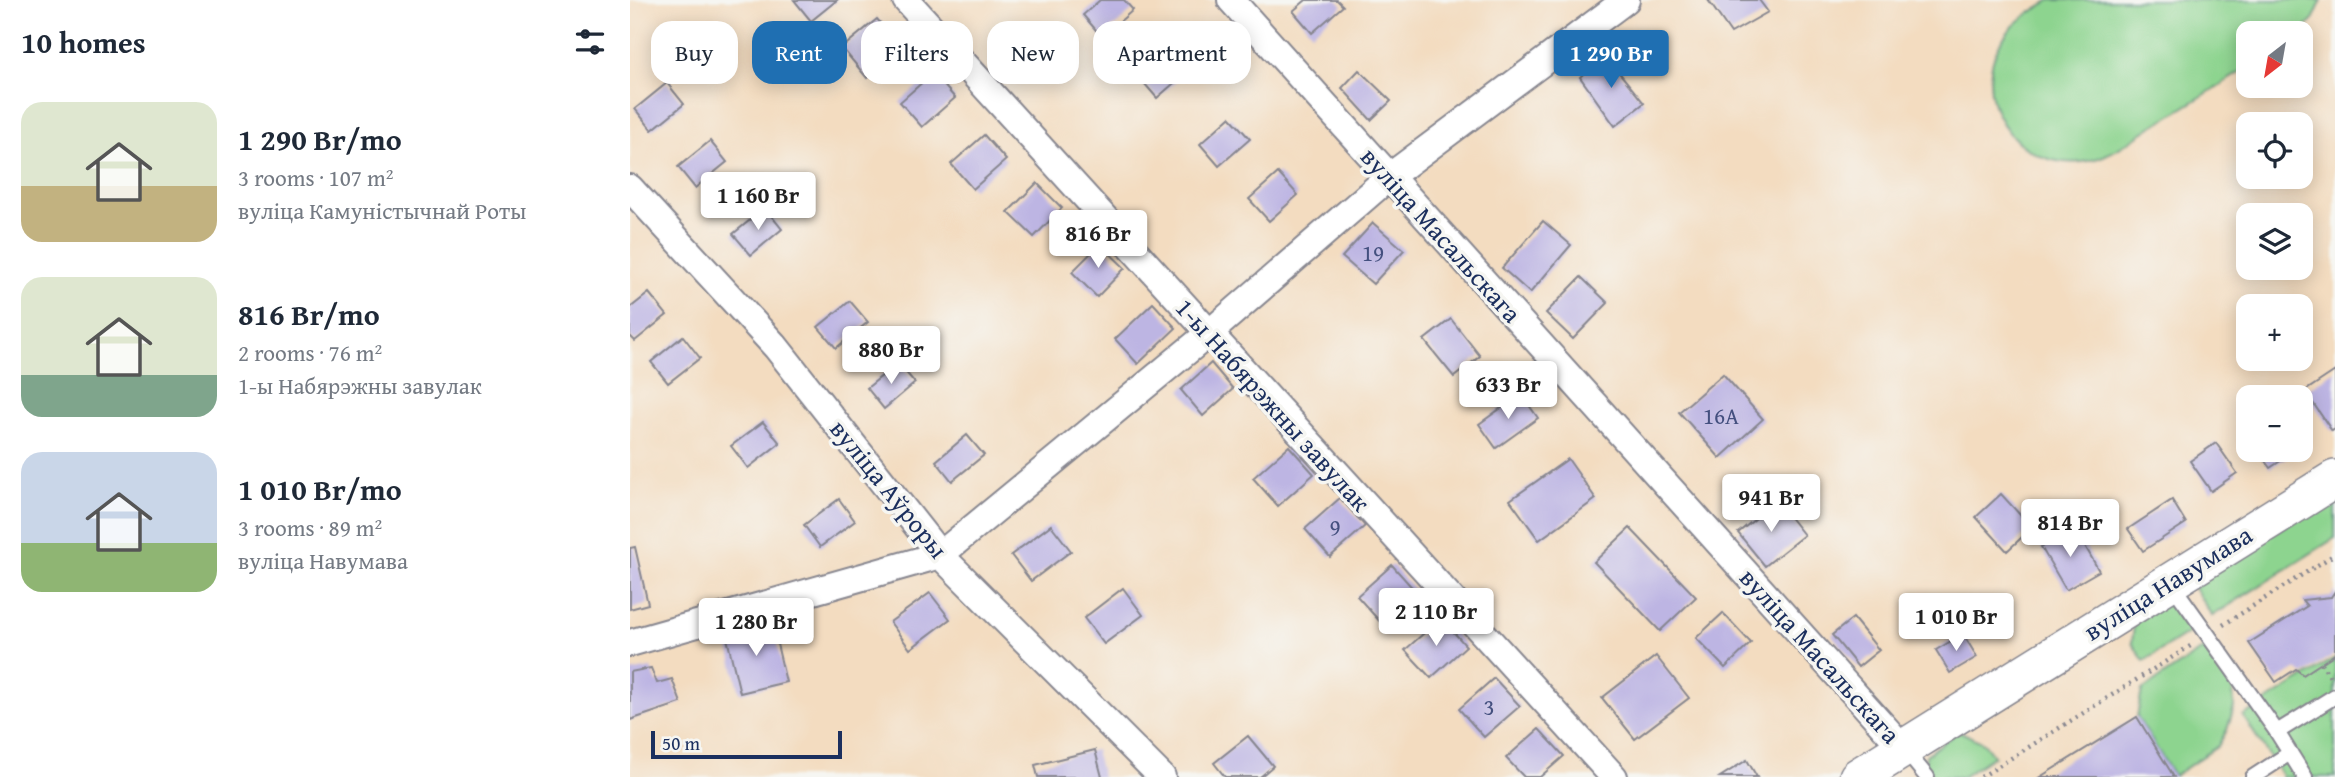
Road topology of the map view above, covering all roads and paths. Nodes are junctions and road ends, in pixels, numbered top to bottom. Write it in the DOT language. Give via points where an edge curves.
graph roads {
  1 [pos="906,0"];
  2 [pos="1231,0"];
  3 [pos="1626,0"];
  4 [pos="1389,177"];
  5 [pos="630,188"];
  6 [pos="1208,334"];
  7 [pos="2335,479"];
  8 [pos="2335,554"];
  9 [pos="940,555"];
  10 [pos="2171,582"];
  11 [pos="2208,635"];
  12 [pos="630,643"];
  13 [pos="2321,663"];
  14 [pos="2335,684"];
  15 [pos="2335,696"];
  16 [pos="2277,733"];
  17 [pos="1904,749"];
  18 [pos="2290,753"];
  19 [pos="1162,777"];
  20 [pos="1614,777"];
  21 [pos="1858,777"];
  22 [pos="1927,777"];
  23 [pos="1981,777"];
  24 [pos="2253,777"];
  25 [pos="2305,777"];
  1 -- 6 [label="street, 1-ы Набярэжны завулак"];
  2 -- 4 [label="street, вуліца Масальскага"];
  3 -- 4 [label="street"];
  4 -- 6 [label="street"];
  4 -- 17 [label="street, вуліца Масальскага"];
  5 -- 9 [label="street, вуліца Аўроры" via="776,347"];
  6 -- 9 [label="street"];
  6 -- 20 [label="street, 1-ы Набярэжны завулак"];
  7 -- 10 [label="street, вуліца Навумава"];
  8 -- 11 [label="path"];
  9 -- 12 [label="street"];
  9 -- 19 [label="street, вуліца Аўроры"];
  10 -- 11 [label="lane"];
  10 -- 17 [label="street, вуліца Навумава"];
  11 -- 16 [label="lane"];
  11 -- 23 [label="path"];
  13 -- 14 [label="path"];
  15 -- 16 [label="lane"];
  16 -- 18 [label="lane"];
  17 -- 21 [label="street, вуліца Навумава"];
  17 -- 22 [label="lane"];
  18 -- 24 [label="lane"];
  18 -- 25 [label="lane"];
}
